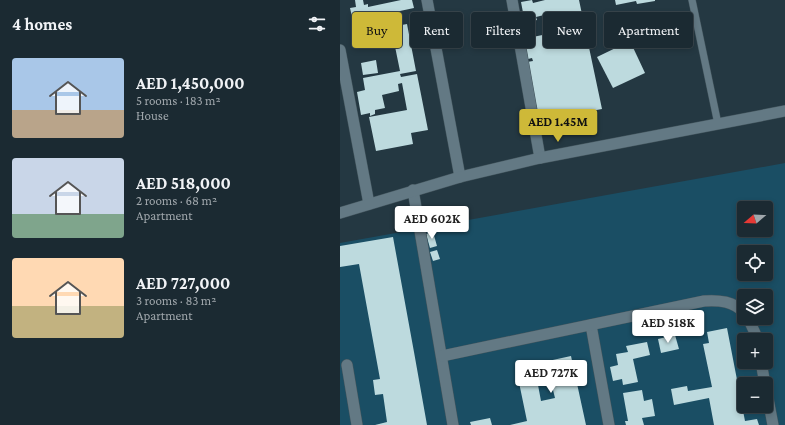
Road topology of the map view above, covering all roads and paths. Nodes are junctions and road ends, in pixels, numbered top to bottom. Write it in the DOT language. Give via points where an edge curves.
graph roads {
  1 [pos="427,0"];
  2 [pos="512,0"];
  3 [pos="692,0"];
  4 [pos="340,50"];
  5 [pos="785,111"];
  6 [pos="718,124"];
  7 [pos="540,158"];
  8 [pos="460,177"];
  9 [pos="413,190"];
  10 [pos="369,204"];
  11 [pos="340,213"];
  12 [pos="737,308"];
  13 [pos="591,325"];
  14 [pos="442,356"];
  15 [pos="347,365"];
  16 [pos="771,413"];
  17 [pos="357,425"];
  18 [pos="453,425"];
  19 [pos="609,425"];
  20 [pos="773,425"];
  1 -- 8 [label="street"];
  2 -- 7 [label="street"];
  3 -- 6 [label="lane"];
  4 -- 10 [label="street"];
  5 -- 6 [label="street"];
  6 -- 7 [label="street"];
  7 -- 8 [label="street"];
  8 -- 9 [label="street"];
  9 -- 10 [label="street"];
  9 -- 14 [label="street"];
  10 -- 11 [label="street"];
  12 -- 13 [label="street" via="730,303 717,300 704,301"];
  13 -- 14 [label="street"];
  13 -- 19 [label="street"];
  14 -- 18 [label="street"];
  15 -- 17 [label="street"];
  16 -- 20 [label="street"];
}
